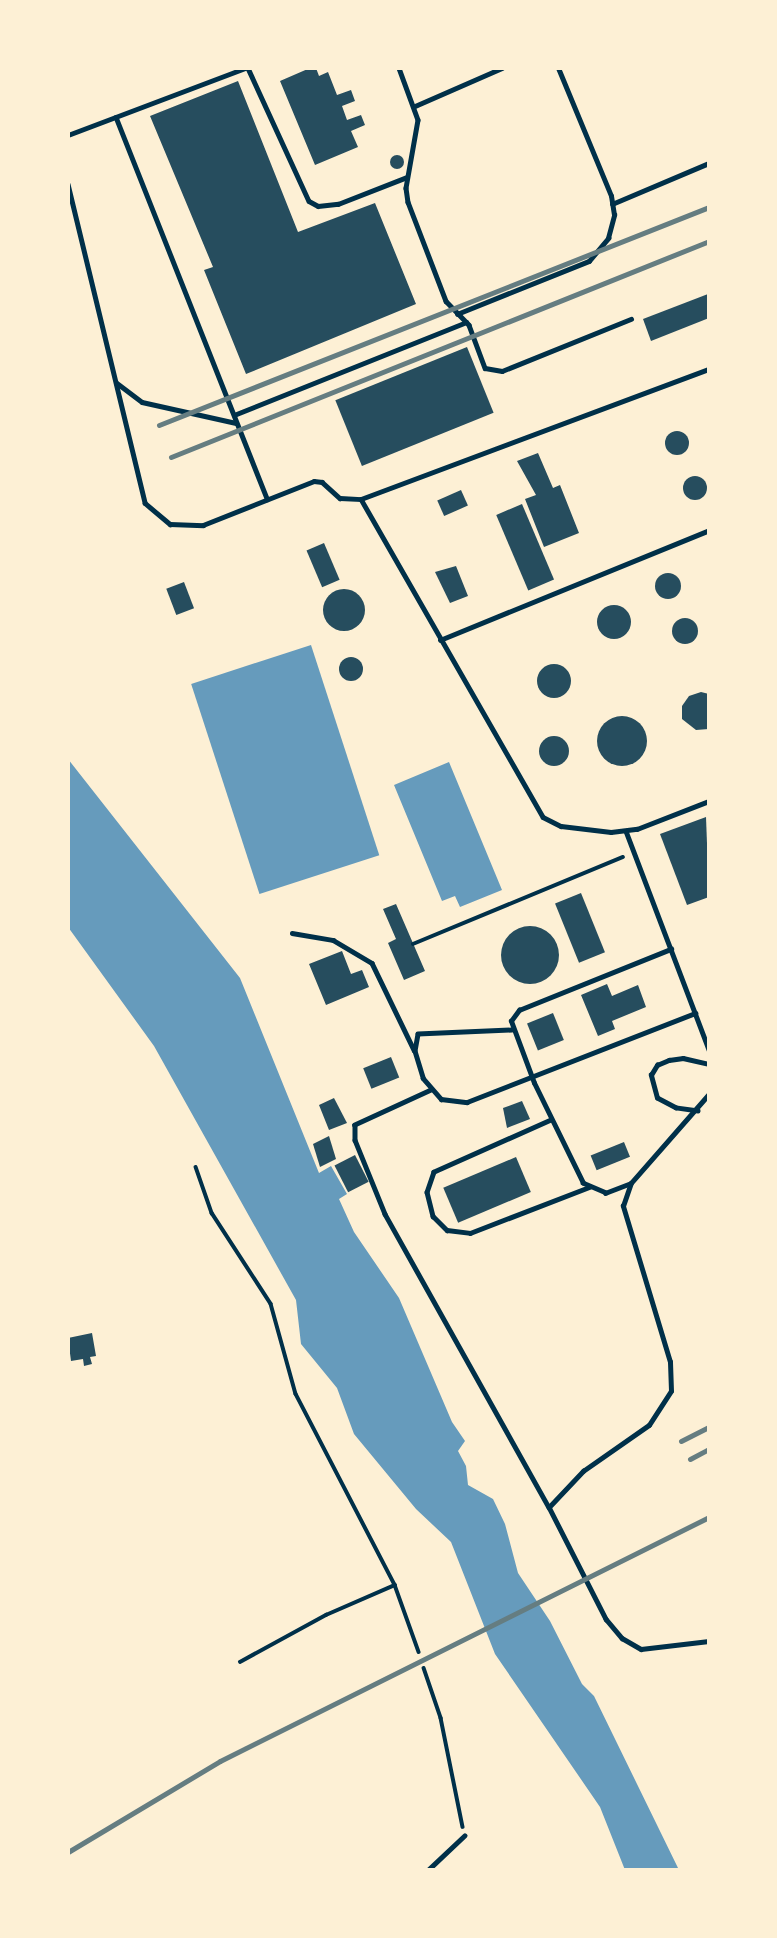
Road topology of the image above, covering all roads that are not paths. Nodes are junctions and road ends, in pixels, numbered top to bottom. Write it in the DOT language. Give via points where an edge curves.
graph roads {
  1 [pos="247,68"];
  2 [pos="399,68"];
  3 [pos="502,68"];
  4 [pos="558,68"];
  5 [pos="415,106"];
  6 [pos="116,117"];
  7 [pos="68,135"];
  8 [pos="709,163"];
  9 [pos="407,177"];
  10 [pos="68,184"];
  11 [pos="612,204"];
  12 [pos="457,314"];
  13 [pos="631,319"];
  14 [pos="466,322"];
  15 [pos="709,369"];
  16 [pos="117,383"];
  17 [pos="233,415"];
  18 [pos="237,424"];
  19 [pos="267,499"];
  20 [pos="361,499"];
  21 [pos="709,530"];
  22 [pos="440,640"];
  23 [pos="709,801"];
  24 [pos="626,831"];
  25 [pos="292,933"];
  26 [pos="671,949"];
  27 [pos="695,1013"];
  28 [pos="512,1030"];
  29 [pos="709,1050"];
  30 [pos="415,1051"];
  31 [pos="709,1065"];
  32 [pos="532,1079"];
  33 [pos="431,1090"];
  34 [pos="709,1094"];
  35 [pos="698,1111"];
  36 [pos="551,1120"];
  37 [pos="631,1183"];
  38 [pos="590,1187"];
  39 [pos="549,1507"];
  40 [pos="709,1642"];
  41 [pos="464,1836"];
  42 [pos="428,1870"];
  1 -- 6 [label="lane"];
  1 -- 9 [label="lane" via="309,201 327,206"];
  2 -- 5 [label="lane"];
  3 -- 5 [label="lane"];
  4 -- 11 [label="lane"];
  5 -- 9 [label="lane" via="418,131"];
  6 -- 7 [label="lane"];
  6 -- 17 [label="lane"];
  8 -- 11 [label="lane"];
  9 -- 12 [label="lane" via="408,202 446,301"];
  10 -- 16 [label="lane"];
  11 -- 12 [label="lane" via="612,230 589,261"];
  12 -- 14 [label="lane"];
  13 -- 14 [label="lane" via="496,373 482,364"];
  14 -- 17 [label="lane"];
  15 -- 20 [label="lane"];
  16 -- 18 [label="lane" via="142,402"];
  16 -- 19 [label="lane" via="145,503 160,520 180,526 203,525"];
  17 -- 18 [label="lane"];
  18 -- 19 [label="lane"];
  19 -- 20 [label="lane" via="314,481 322,482 340,498"];
  20 -- 22 [label="lane"];
  21 -- 22 [label="lane"];
  22 -- 24 [label="lane" via="543,817 572,828"];
  23 -- 24 [label="lane"];
  24 -- 26 [label="lane"];
  25 -- 30 [label="lane" via="333,940 372,963"];
  26 -- 27 [label="lane"];
  26 -- 28 [label="lane" via="519,1010 510,1021"];
  27 -- 29 [label="lane"];
  27 -- 32 [label="lane"];
  28 -- 30 [label="lane" via="426,1031 418,1034"];
  28 -- 32 [label="lane"];
  30 -- 33 [label="lane"];
  31 -- 35 [label="lane" via="669,1059 656,1065 651,1075 657,1098 676,1108"];
  32 -- 33 [label="lane" via="467,1102 441,1099"];
  32 -- 36 [label="lane"];
  33 -- 39 [label="lane" via="360,1119 355,1140 385,1214"];
  34 -- 35 [label="lane"];
  35 -- 37 [label="lane"];
  36 -- 38 [label="lane" via="578,1175"];
  36 -- 38 [label="lane" via="434,1172 427,1192 433,1216 447,1230 470,1233"];
  37 -- 38 [label="lane" via="606,1193"];
  37 -- 39 [label="lane" via="623,1217 670,1362 671,1391 649,1425 583,1471"];
  39 -- 40 [label="lane" via="592,1598 622,1638 642,1649"];
  41 -- 42 [label="lane"];
}
